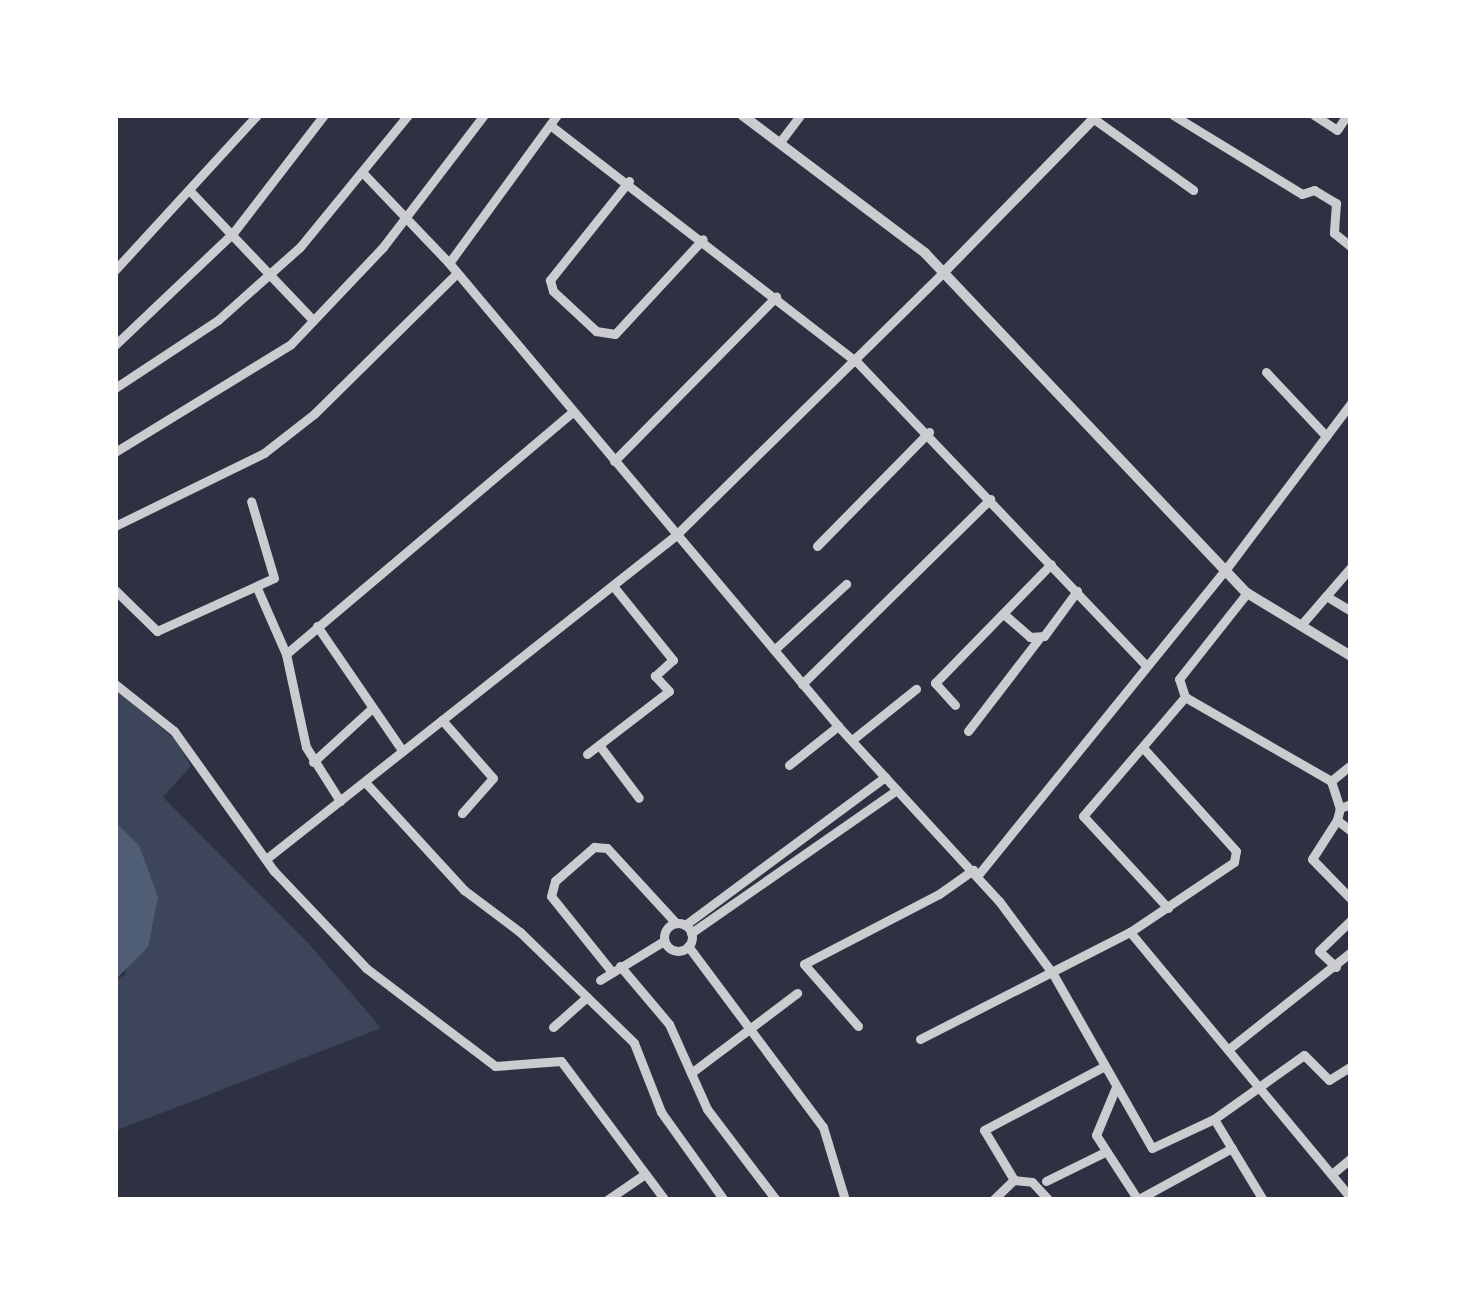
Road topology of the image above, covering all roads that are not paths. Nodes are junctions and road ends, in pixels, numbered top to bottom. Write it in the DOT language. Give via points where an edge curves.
graph roads {
  1 [pos="256,115"];
  2 [pos="324,115"];
  3 [pos="408,115"];
  4 [pos="484,115"];
  5 [pos="557,115"];
  6 [pos="742,115"];
  7 [pos="800,115"];
  8 [pos="1173,115"];
  9 [pos="1314,115"];
  10 [pos="1346,115"];
  11 [pos="1096,117"];
  12 [pos="550,125"];
  13 [pos="780,142"];
  14 [pos="363,173"];
  15 [pos="629,181"];
  16 [pos="1193,190"];
  17 [pos="191,192"];
  18 [pos="406,218"];
  19 [pos="233,233"];
  20 [pos="704,239"];
  21 [pos="1351,247"];
  22 [pos="449,263"];
  23 [pos="115,270"];
  24 [pos="273,272"];
  25 [pos="945,272"];
  26 [pos="457,273"];
  27 [pos="776,297"];
  28 [pos="314,320"];
  29 [pos="115,345"];
  30 [pos="857,362"];
  31 [pos="1266,372"];
  32 [pos="115,388"];
  33 [pos="1351,403"];
  34 [pos="572,412"];
  35 [pos="929,432"];
  36 [pos="1326,436"];
  37 [pos="115,452"];
  38 [pos="614,461"];
  39 [pos="990,499"];
  40 [pos="251,501"];
  41 [pos="117,520"];
  42 [pos="674,536"];
  43 [pos="818,546"];
  44 [pos="1051,564"];
  45 [pos="1351,567"];
  46 [pos="1226,570"];
  47 [pos="846,584"];
  48 [pos="613,586"];
  49 [pos="257,588"];
  50 [pos="115,590"];
  51 [pos="1077,591"];
  52 [pos="1247,593"];
  53 [pos="1326,596"];
  54 [pos="1351,611"];
  55 [pos="1006,616"];
  56 [pos="1301,625"];
  57 [pos="318,626"];
  58 [pos="1040,638"];
  59 [pos="774,650"];
  60 [pos="286,654"];
  61 [pos="1351,656"];
  62 [pos="1144,664"];
  63 [pos="115,684"];
  64 [pos="802,684"];
  65 [pos="916,689"];
  66 [pos="1185,697"];
  67 [pos="954,705"];
  68 [pos="371,708"];
  69 [pos="442,720"];
  70 [pos="838,726"];
  71 [pos="968,731"];
  72 [pos="852,740"];
  73 [pos="599,745"];
  74 [pos="1144,749"];
  75 [pos="402,750"];
  76 [pos="587,754"];
  77 [pos="313,762"];
  78 [pos="789,765"];
  79 [pos="1351,769"];
  80 [pos="885,777"];
  81 [pos="1331,781"];
  82 [pos="365,782"];
  83 [pos="895,791"];
  84 [pos="639,798"];
  85 [pos="340,801"];
  86 [pos="1351,804"];
  87 [pos="843,808"];
  88 [pos="1340,808"];
  89 [pos="462,814"];
  90 [pos="852,822"];
  91 [pos="1338,823"];
  92 [pos="1351,831"];
  93 [pos="780,854"];
  94 [pos="266,859"];
  95 [pos="789,868"];
  96 [pos="975,873"];
  97 [pos="1351,900"];
  98 [pos="1168,908"];
  99 [pos="1351,920"];
  100 [pos="684,927"];
  101 [pos="1130,932"];
  102 [pos="664,941"];
  103 [pos="688,946"];
  104 [pos="1351,952"];
  105 [pos="1336,966"];
  106 [pos="616,969"];
  107 [pos="1053,974"];
  108 [pos="600,980"];
  109 [pos="797,993"];
  110 [pos="587,997"];
  111 [pos="747,1024"];
  112 [pos="858,1026"];
  113 [pos="553,1027"];
  114 [pos="920,1039"];
  115 [pos="1230,1048"];
  116 [pos="1351,1066"];
  117 [pos="1103,1067"];
  118 [pos="691,1072"];
  119 [pos="1116,1087"];
  120 [pos="1261,1087"];
  121 [pos="1214,1119"];
  122 [pos="1232,1148"];
  123 [pos="1103,1153"];
  124 [pos="1351,1158"];
  125 [pos="646,1174"];
  126 [pos="1332,1174"];
  127 [pos="1014,1180"];
  128 [pos="1046,1181"];
  129 [pos="1351,1198"];
  130 [pos="607,1200"];
  131 [pos="666,1200"];
  132 [pos="724,1200"];
  133 [pos="776,1200"];
  134 [pos="845,1200"];
  135 [pos="993,1200"];
  136 [pos="1049,1200"];
  137 [pos="1137,1200"];
  138 [pos="1263,1200"];
  1 -- 17 [label="street"];
  2 -- 19 [label="street"];
  3 -- 14 [label="street"];
  4 -- 18 [label="street"];
  5 -- 12 [label="street"];
  6 -- 13 [label="street"];
  7 -- 13 [label="street"];
  8 -- 21 [label="street" via="1302,194 1314,190 1336,203 1334,234"];
  9 -- 10 [label="street" via="1337,130"];
  11 -- 16 [label="street"];
  11 -- 25 [label="street"];
  12 -- 15 [label="street"];
  12 -- 22 [label="street"];
  13 -- 25 [label="street"];
  14 -- 18 [label="street"];
  14 -- 24 [label="street"];
  15 -- 20 [label="street"];
  15 -- 20 [label="street" via="550,280 553,291 596,331 614,334"];
  17 -- 19 [label="street"];
  17 -- 23 [label="street"];
  18 -- 22 [label="street"];
  18 -- 28 [label="street"];
  19 -- 24 [label="street"];
  19 -- 29 [label="street"];
  20 -- 27 [label="street"];
  22 -- 26 [label="street"];
  24 -- 28 [label="street"];
  24 -- 32 [label="street" via="199,334"];
  25 -- 30 [label="street"];
  25 -- 46 [label="street"];
  26 -- 34 [label="street"];
  26 -- 41 [label="street" via="314,414 264,453"];
  27 -- 30 [label="street"];
  27 -- 38 [label="street"];
  28 -- 37 [label="street" via="270,361"];
  30 -- 35 [label="street"];
  30 -- 42 [label="street"];
  31 -- 36 [label="street"];
  33 -- 36 [label="street"];
  34 -- 38 [label="street"];
  34 -- 57 [label="street"];
  35 -- 39 [label="street"];
  35 -- 43 [label="street"];
  36 -- 46 [label="street"];
  38 -- 42 [label="street"];
  39 -- 44 [label="street"];
  39 -- 64 [label="street"];
  40 -- 49 [label="street" via="274,571"];
  42 -- 48 [label="street"];
  42 -- 59 [label="street"];
  44 -- 51 [label="street"];
  44 -- 55 [label="street"];
  45 -- 53 [label="street"];
  46 -- 52 [label="street"];
  46 -- 62 [label="street"];
  47 -- 59 [label="street"];
  48 -- 69 [label="street"];
  48 -- 73 [label="street" via="673,660 654,676 669,691"];
  49 -- 50 [label="street" via="157,630"];
  49 -- 60 [label="street"];
  51 -- 58 [label="street"];
  51 -- 62 [label="street"];
  52 -- 56 [label="street"];
  52 -- 66 [label="street" via="1179,679"];
  53 -- 54 [label="street"];
  53 -- 56 [label="street"];
  55 -- 58 [label="street" via="1030,638"];
  55 -- 67 [label="street" via="935,683"];
  56 -- 61 [label="street"];
  57 -- 60 [label="street"];
  57 -- 68 [label="street"];
  58 -- 71 [label="street"];
  59 -- 64 [label="street"];
  60 -- 77 [label="street"];
  62 -- 96 [label="street"];
  63 -- 94 [label="street" via="174,732"];
  64 -- 70 [label="street"];
  65 -- 72 [label="street"];
  66 -- 74 [label="street"];
  66 -- 81 [label="street"];
  68 -- 75 [label="street"];
  68 -- 77 [label="street"];
  69 -- 75 [label="street"];
  69 -- 89 [label="street" via="493,778"];
  70 -- 72 [label="street"];
  70 -- 78 [label="street"];
  72 -- 80 [label="street"];
  73 -- 76 [label="street"];
  73 -- 84 [label="street"];
  74 -- 98 [label="street" via="1083,816"];
  74 -- 98 [label="street" via="1238,858"];
  75 -- 82 [label="street"];
  77 -- 85 [label="street"];
  79 -- 81 [label="street"];
  80 -- 83 [label="street"];
  80 -- 87 [label="street"];
  81 -- 88 [label="street"];
  82 -- 85 [label="street"];
  82 -- 110 [label="street" via="464,890 520,932"];
  83 -- 90 [label="street"];
  83 -- 96 [label="street"];
  85 -- 94 [label="street"];
  86 -- 88 [label="street"];
  87 -- 90 [label="street"];
  87 -- 93 [label="street"];
  88 -- 91 [label="street"];
  90 -- 95 [label="street"];
  91 -- 92 [label="street"];
  91 -- 97 [label="street" via="1312,859"];
  93 -- 95 [label="street"];
  93 -- 100 [label="street"];
  94 -- 125 [label="street" via="366,968 460,1045 496,1066 561,1062"];
  95 -- 100 [label="street"];
  96 -- 107 [label="street"];
  96 -- 112 [label="street" via="804,964"];
  98 -- 101 [label="street"];
  99 -- 105 [label="street" via="1319,951"];
  100 -- 102 [label="street"];
  100 -- 103 [label="street"];
  100 -- 106 [label="street" via="607,848 594,848 555,881 552,896"];
  101 -- 107 [label="street"];
  101 -- 115 [label="street"];
  102 -- 103 [label="street" via="674,950"];
  102 -- 106 [label="street"];
  103 -- 111 [label="street"];
  104 -- 105 [label="street"];
  105 -- 115 [label="street"];
  106 -- 108 [label="street"];
  106 -- 118 [label="street" via="669,1024"];
  107 -- 114 [label="street"];
  107 -- 117 [label="street"];
  109 -- 111 [label="street"];
  110 -- 113 [label="street"];
  110 -- 132 [label="street" via="634,1043 660,1112"];
  111 -- 118 [label="street"];
  111 -- 134 [label="street" via="823,1127"];
  115 -- 120 [label="street"];
  116 -- 120 [label="street" via="1333,1081 1304,1054"];
  117 -- 119 [label="street"];
  117 -- 127 [label="street" via="982,1134"];
  118 -- 133 [label="street" via="707,1110"];
  119 -- 121 [label="street" via="1155,1150"];
  119 -- 123 [label="street" via="1096,1135"];
  120 -- 121 [label="street"];
  120 -- 126 [label="street"];
  121 -- 122 [label="street"];
  122 -- 137 [label="street"];
  122 -- 138 [label="street"];
  123 -- 128 [label="street"];
  123 -- 137 [label="street"];
  124 -- 126 [label="street"];
  125 -- 130 [label="street"];
  125 -- 131 [label="street"];
  126 -- 129 [label="street"];
  127 -- 135 [label="street"];
  127 -- 136 [label="street" via="1032,1182"];
}
